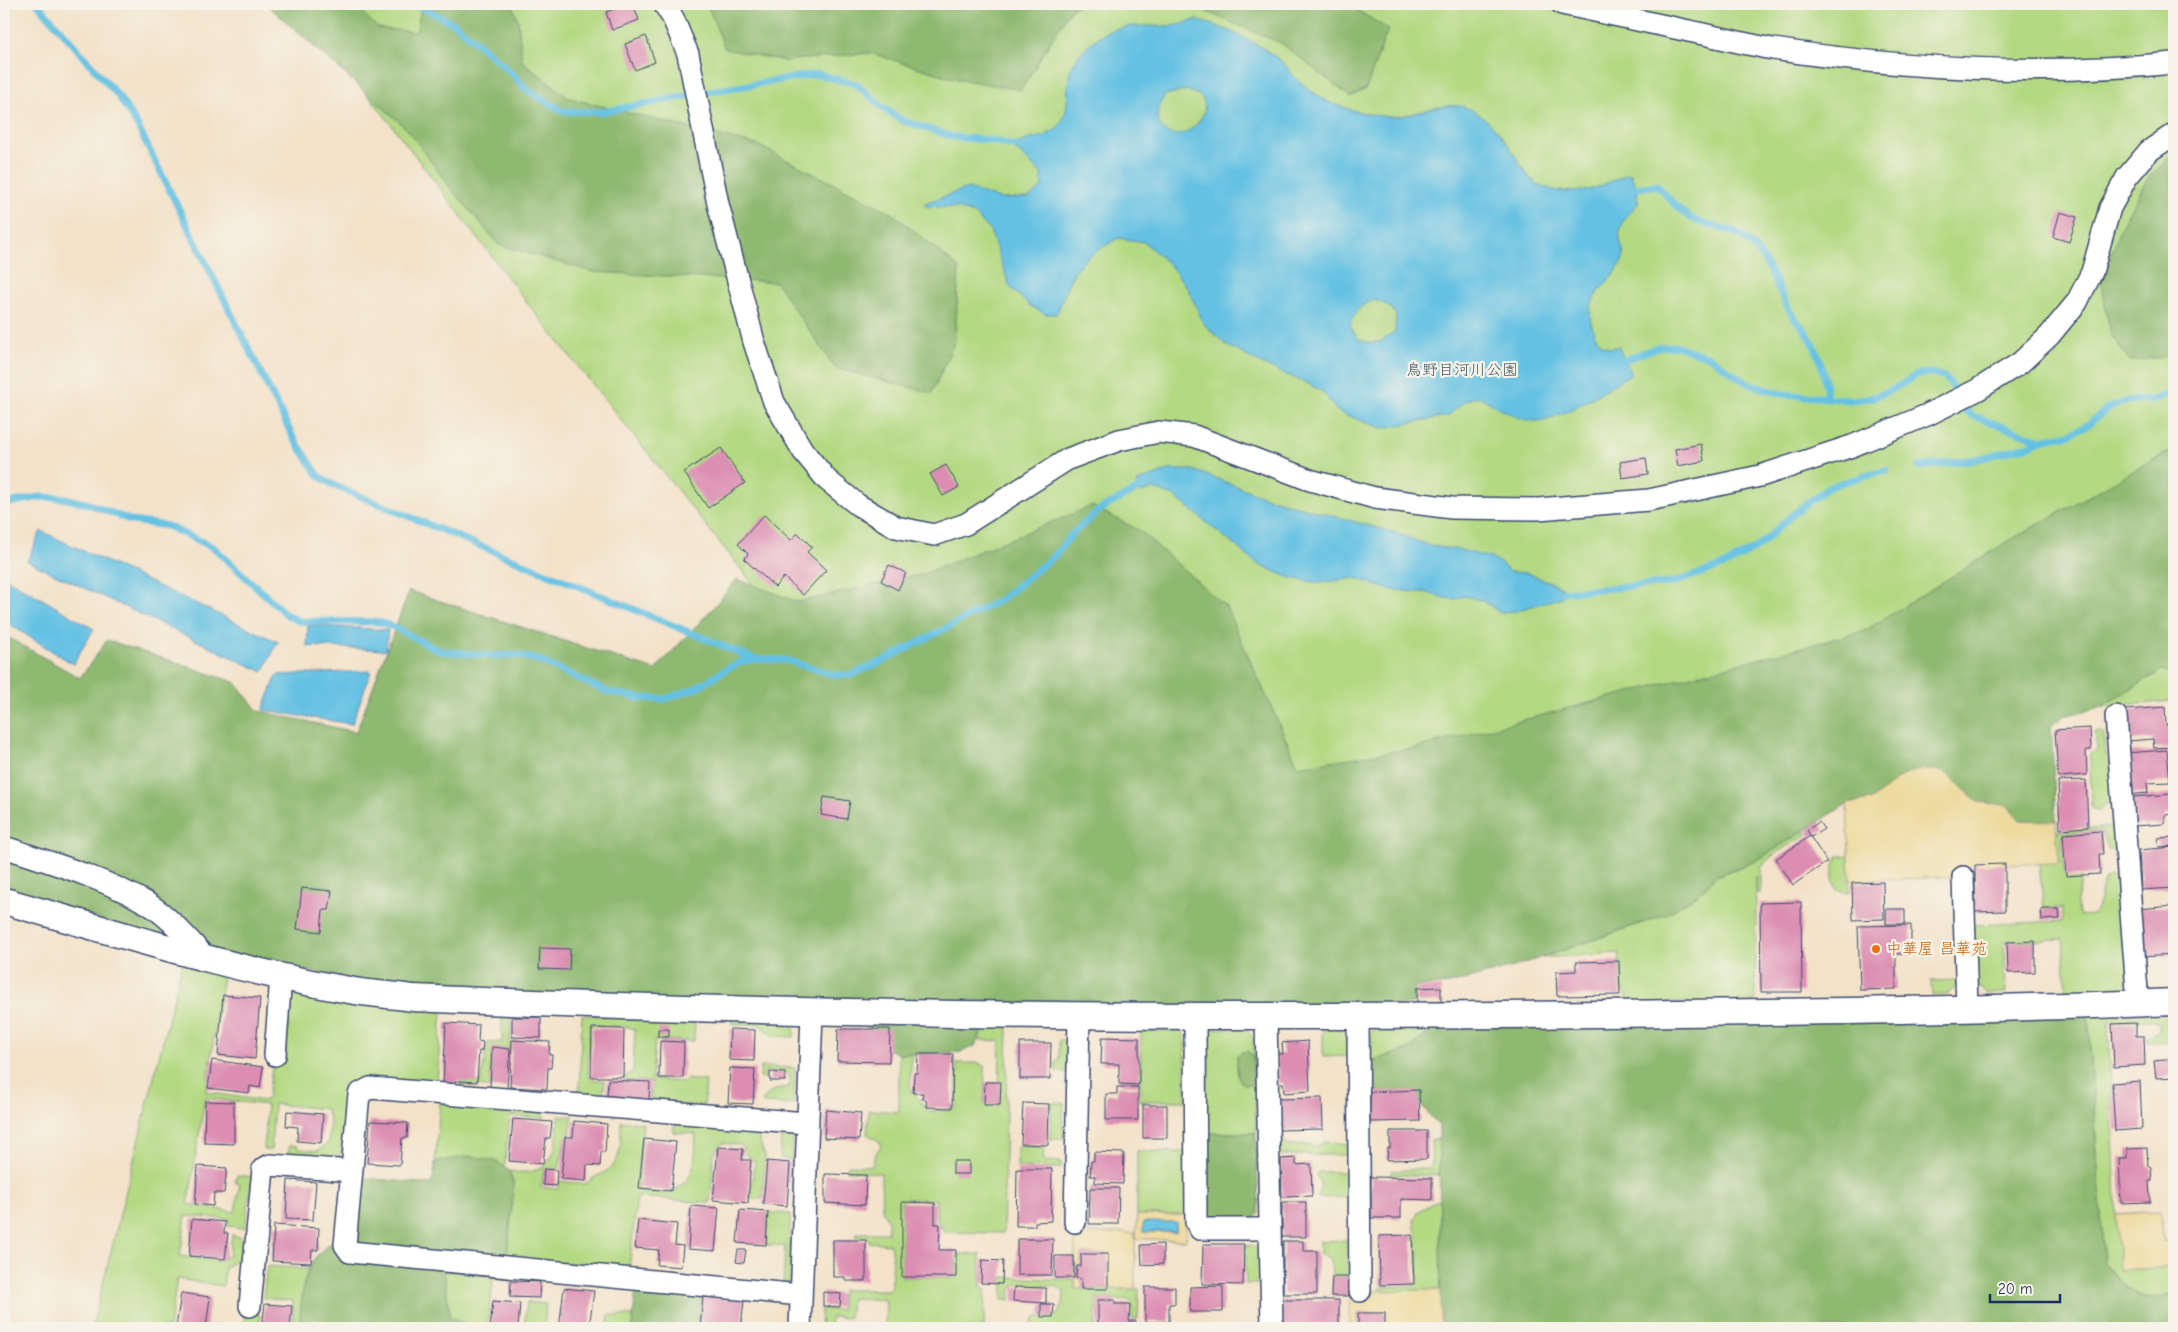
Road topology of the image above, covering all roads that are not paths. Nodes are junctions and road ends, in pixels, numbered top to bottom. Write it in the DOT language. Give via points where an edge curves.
graph roads {
  1 [pos="664,4"];
  2 [pos="1562,4"];
  3 [pos="2174,64"];
  4 [pos="2174,134"];
  5 [pos="2116,716"];
  6 [pos="4,847"];
  7 [pos="1963,877"];
  8 [pos="4,901"];
  9 [pos="206,958"];
  10 [pos="281,976"];
  11 [pos="2174,1002"];
  12 [pos="2138,1004"];
  13 [pos="1966,1008"];
  14 [pos="812,1013"];
  15 [pos="1078,1015"];
  16 [pos="1196,1017"];
  17 [pos="1266,1018"];
  18 [pos="1358,1018"];
  19 [pos="275,1055"];
  20 [pos="807,1122"];
  21 [pos="352,1171"];
  22 [pos="1076,1222"];
  23 [pos="1270,1229"];
  24 [pos="1360,1291"];
  25 [pos="802,1295"];
  26 [pos="250,1306"];
  27 [pos="800,1328"];
  28 [pos="1272,1328"];
  1 -- 4 [label="street" via="673,18 694,74 718,204 754,342 774,402 803,451 828,480 858,506 896,527 934,535 966,524 1068,459 1119,440 1159,432 1194,436 1310,480 1375,498 1452,508 1538,509 1649,500 1760,476 1852,446 1927,414 1977,390 2020,362 2049,336 2077,302 2092,272 2110,208 2127,178 2149,151"];
  2 -- 3 [label="street" via="1771,48 1840,58 1938,67 2026,70"];
  5 -- 12 [label="street"];
  6 -- 9 [label="street" via="64,868 148,904"];
  7 -- 13 [label="street"];
  8 -- 9 [label="street"];
  9 -- 10 [label="street"];
  10 -- 14 [label="street" via="413,998"];
  10 -- 19 [label="street"];
  11 -- 12 [label="street"];
  12 -- 13 [label="street"];
  13 -- 18 [label="street"];
  14 -- 15 [label="street"];
  14 -- 20 [label="street"];
  15 -- 16 [label="street"];
  15 -- 22 [label="street"];
  16 -- 17 [label="street"];
  16 -- 23 [label="street" via="1196,1222 1200,1229"];
  17 -- 18 [label="street"];
  17 -- 23 [label="street"];
  18 -- 24 [label="street"];
  20 -- 21 [label="street" via="370,1088 359,1094"];
  20 -- 25 [label="street"];
  21 -- 25 [label="street" via="345,1245 350,1252"];
  21 -- 26 [label="street" via="270,1165 263,1169"];
  23 -- 28 [label="street"];
  25 -- 27 [label="street"];
}
